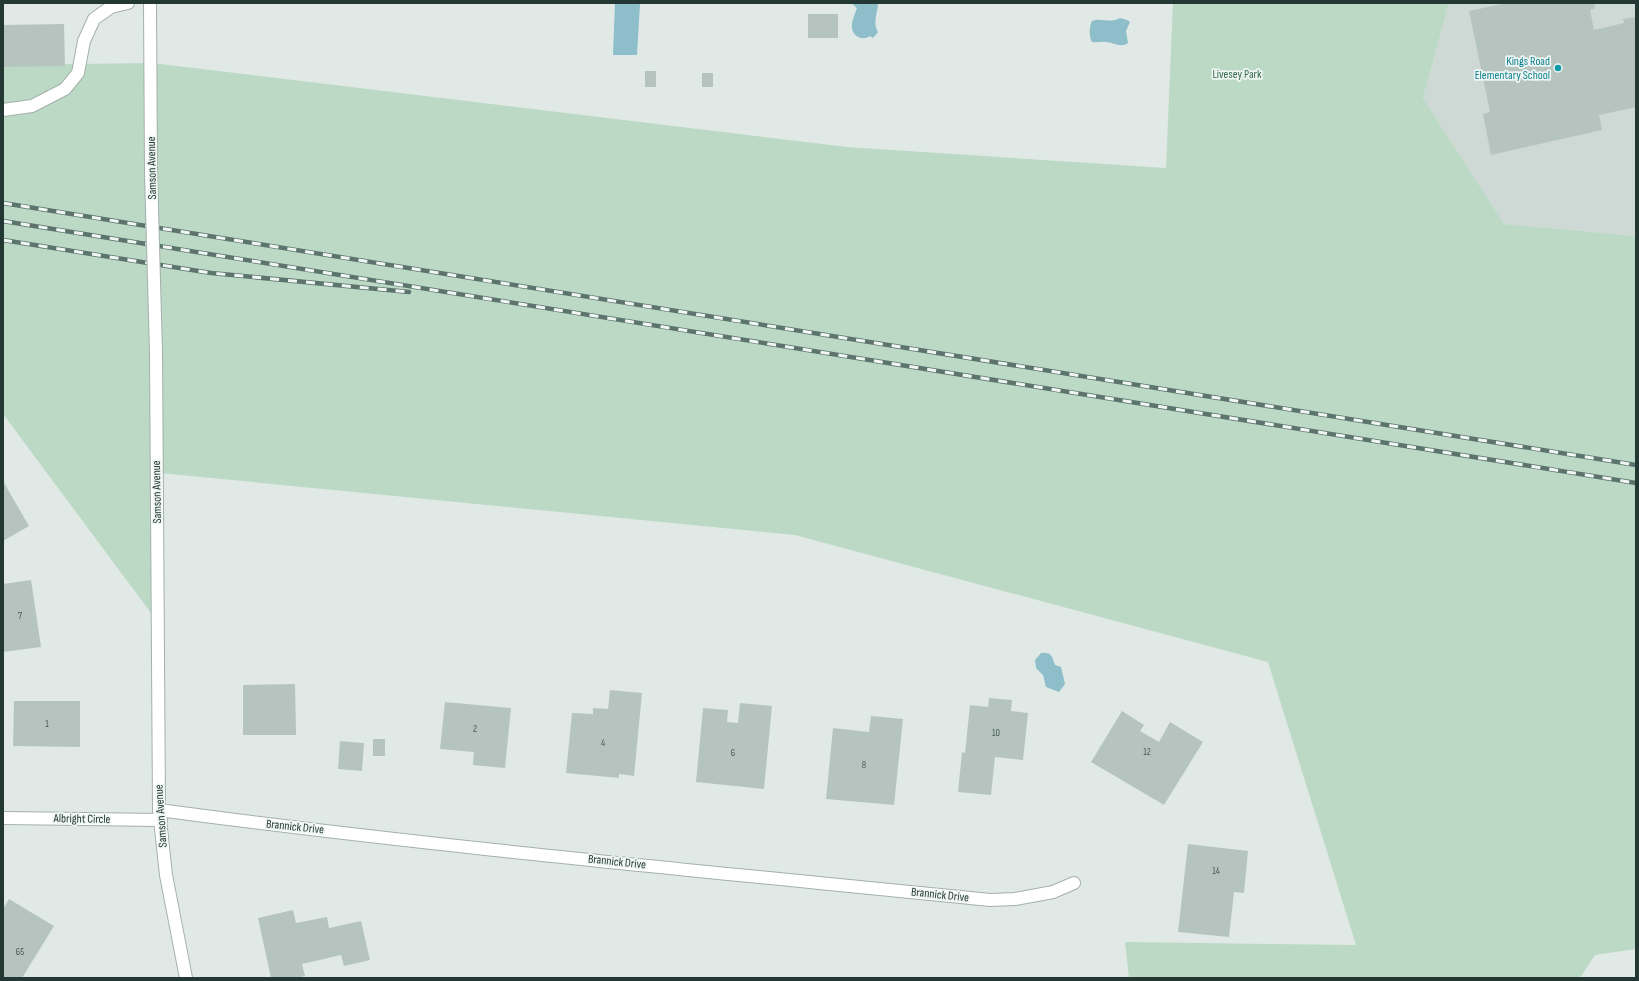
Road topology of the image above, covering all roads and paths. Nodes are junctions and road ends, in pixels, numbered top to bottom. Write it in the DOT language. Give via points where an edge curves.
graph roads {
  1 [pos="128,3"];
  2 [pos="150,3"];
  3 [pos="3,110"];
  4 [pos="160,815"];
  5 [pos="3,818"];
  6 [pos="1074,883"];
  7 [pos="186,978"];
  1 -- 3 [label="street" via="111,7 94,19 84,41 78,73 64,89 32,106"];
  2 -- 4 [label="street, Samson Avenue, bridge"];
  4 -- 5 [label="street, Albright Circle"];
  4 -- 6 [label="street, Brannick Drive" via="990,900 1015,899 1053,892"];
  4 -- 7 [label="street, Samson Avenue" via="166,874"];
}
